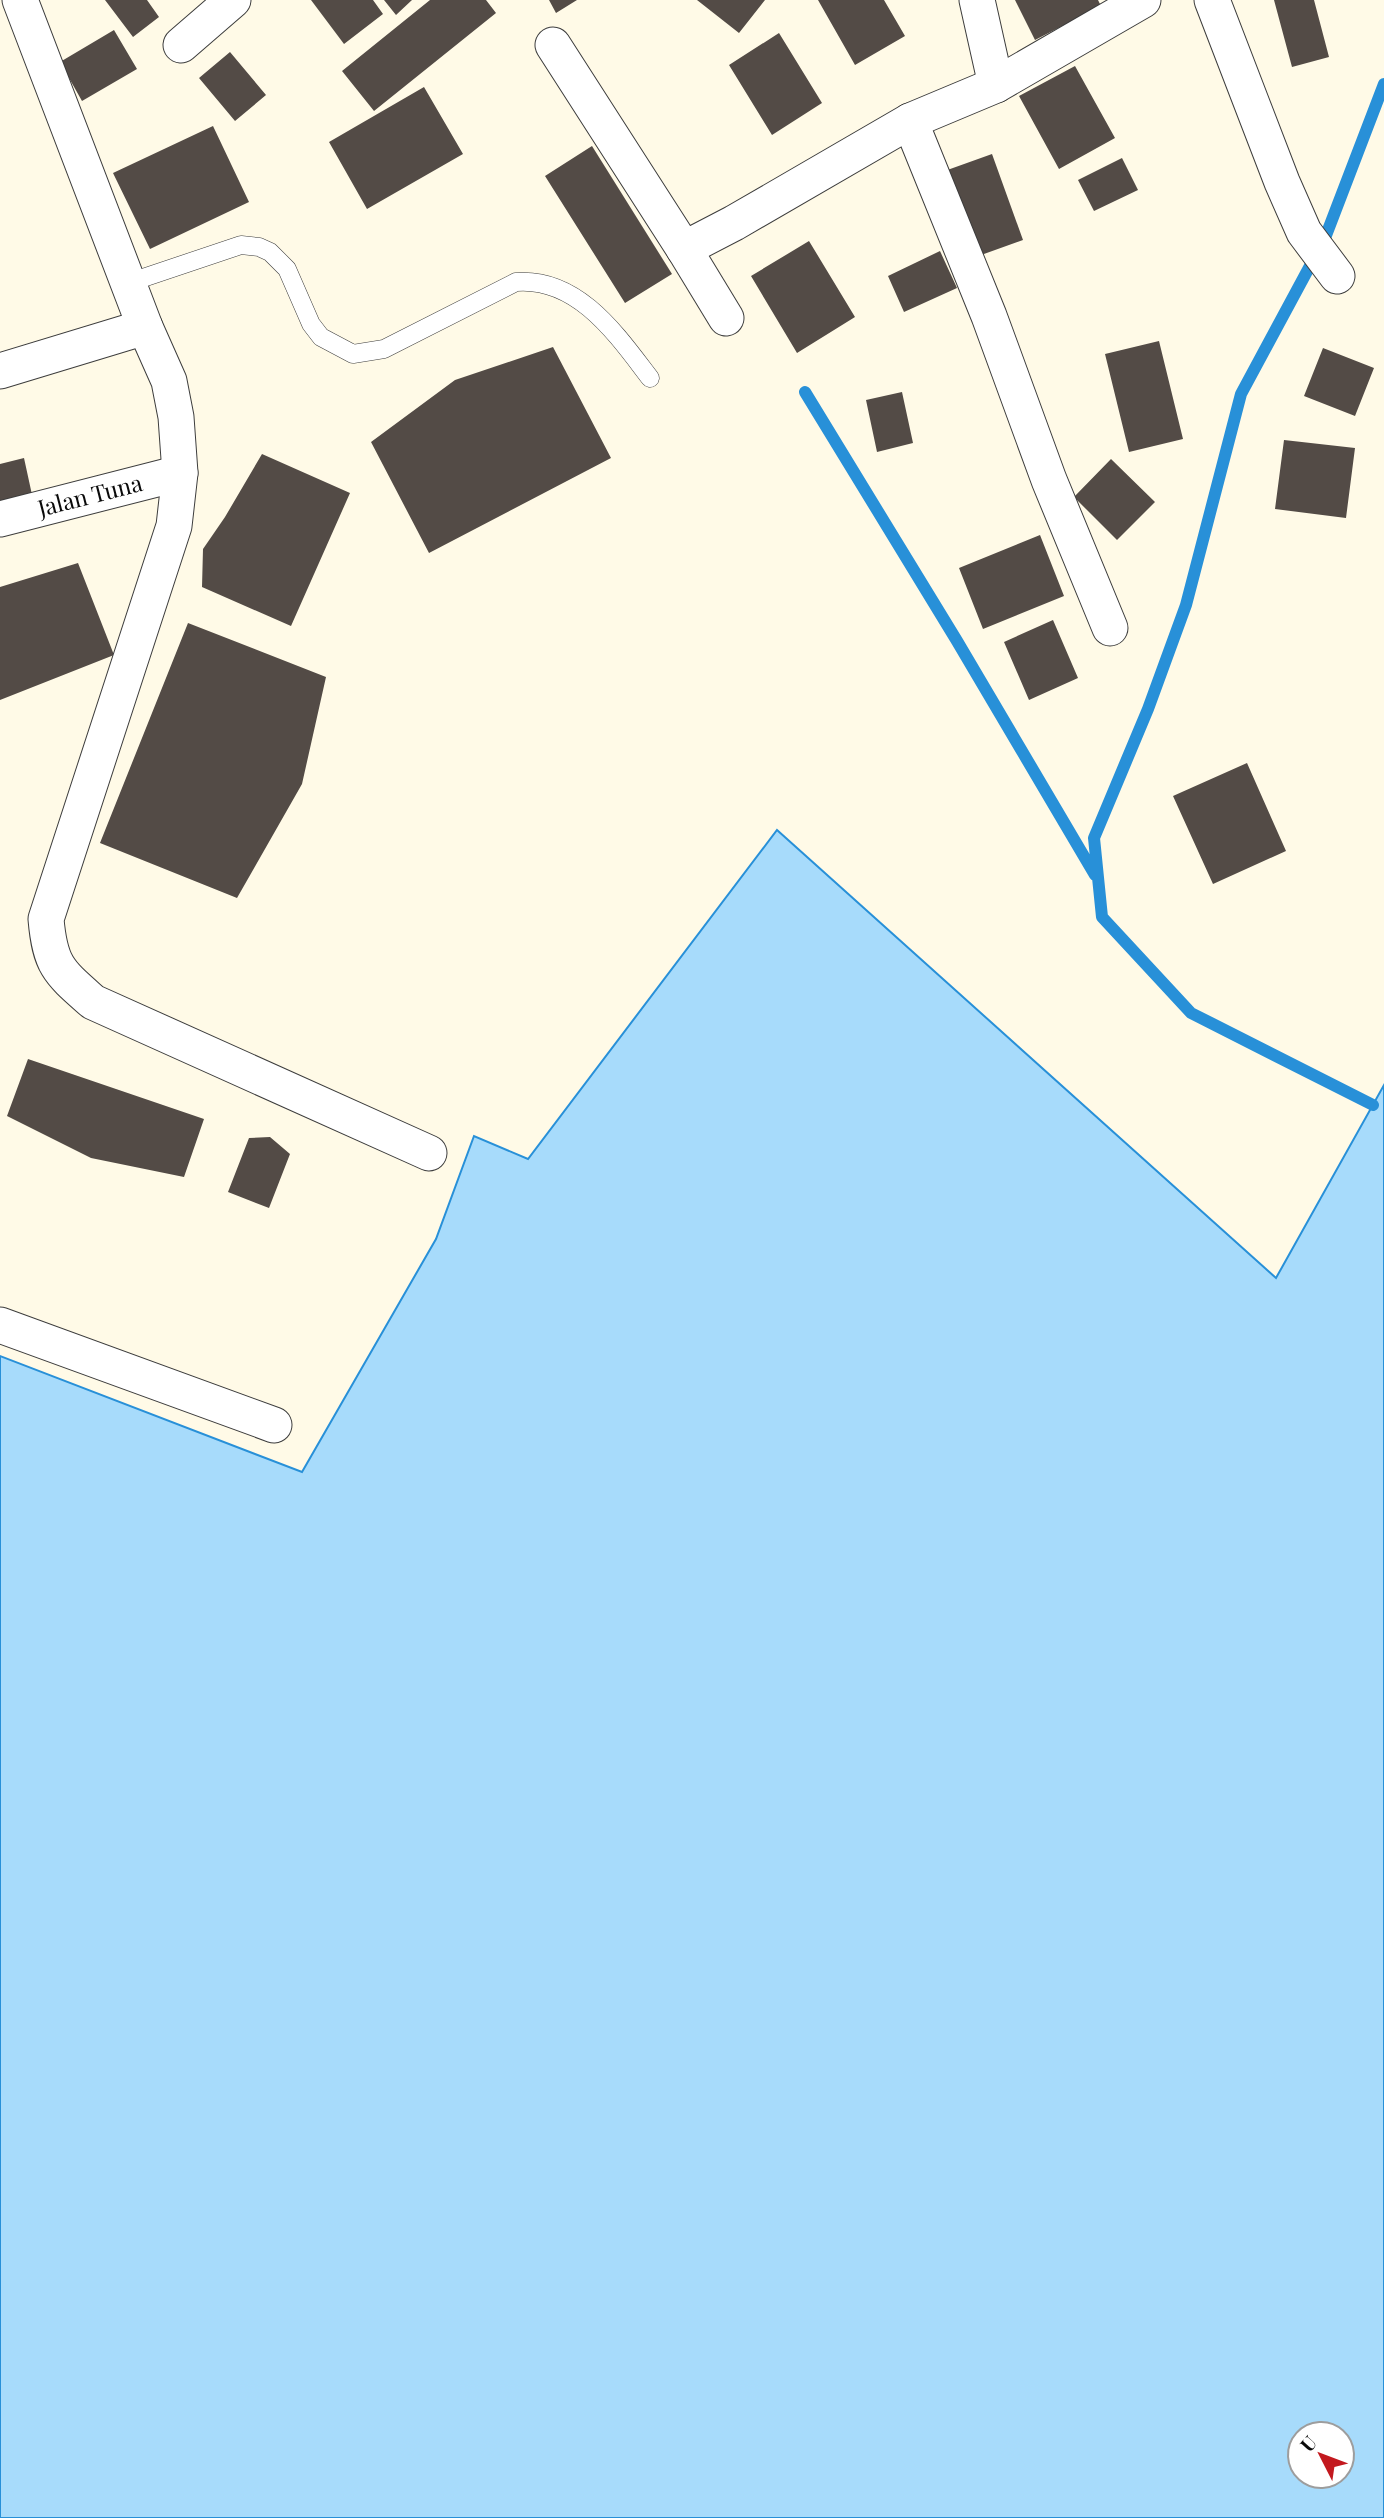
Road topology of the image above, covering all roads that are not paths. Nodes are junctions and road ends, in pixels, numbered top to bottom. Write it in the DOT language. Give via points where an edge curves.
graph roads {
  1 [pos="20,0"];
  2 [pos="233,0"];
  3 [pos="976,0"];
  4 [pos="1143,0"];
  5 [pos="1212,0"];
  6 [pos="181,45"];
  7 [pos="553,45"];
  8 [pos="996,85"];
  9 [pos="910,121"];
  10 [pos="684,248"];
  11 [pos="1325,260"];
  12 [pos="128,283"];
  13 [pos="726,318"];
  14 [pos="145,327"];
  15 [pos="0,370"];
  16 [pos="650,378"];
  17 [pos="180,473"];
  18 [pos="0,519"];
  19 [pos="1110,628"];
  20 [pos="429,1153"];
  21 [pos="0,1325"];
  22 [pos="274,1425"];
  1 -- 12 [label="street"];
  2 -- 6 [label="street"];
  3 -- 8 [label="street"];
  4 -- 8 [label="street"];
  5 -- 11 [label="street" via="1282,181"];
  7 -- 10 [label="street"];
  8 -- 9 [label="street"];
  9 -- 10 [label="street"];
  9 -- 19 [label="street"];
  10 -- 13 [label="street"];
  12 -- 14 [label="street"];
  12 -- 16 [label="lane" via="241,245 259,247 287,269 321,337 353,354 384,349 516,282 534,280 591,308"];
  14 -- 15 [label="street"];
  14 -- 17 [label="street" via="169,381"];
  17 -- 18 [label="street, Jalan Tuna"];
  17 -- 20 [label="street" via="174,526 46,919 49,950 64,976 93,1002"];
  21 -- 22 [label="street"];
}
